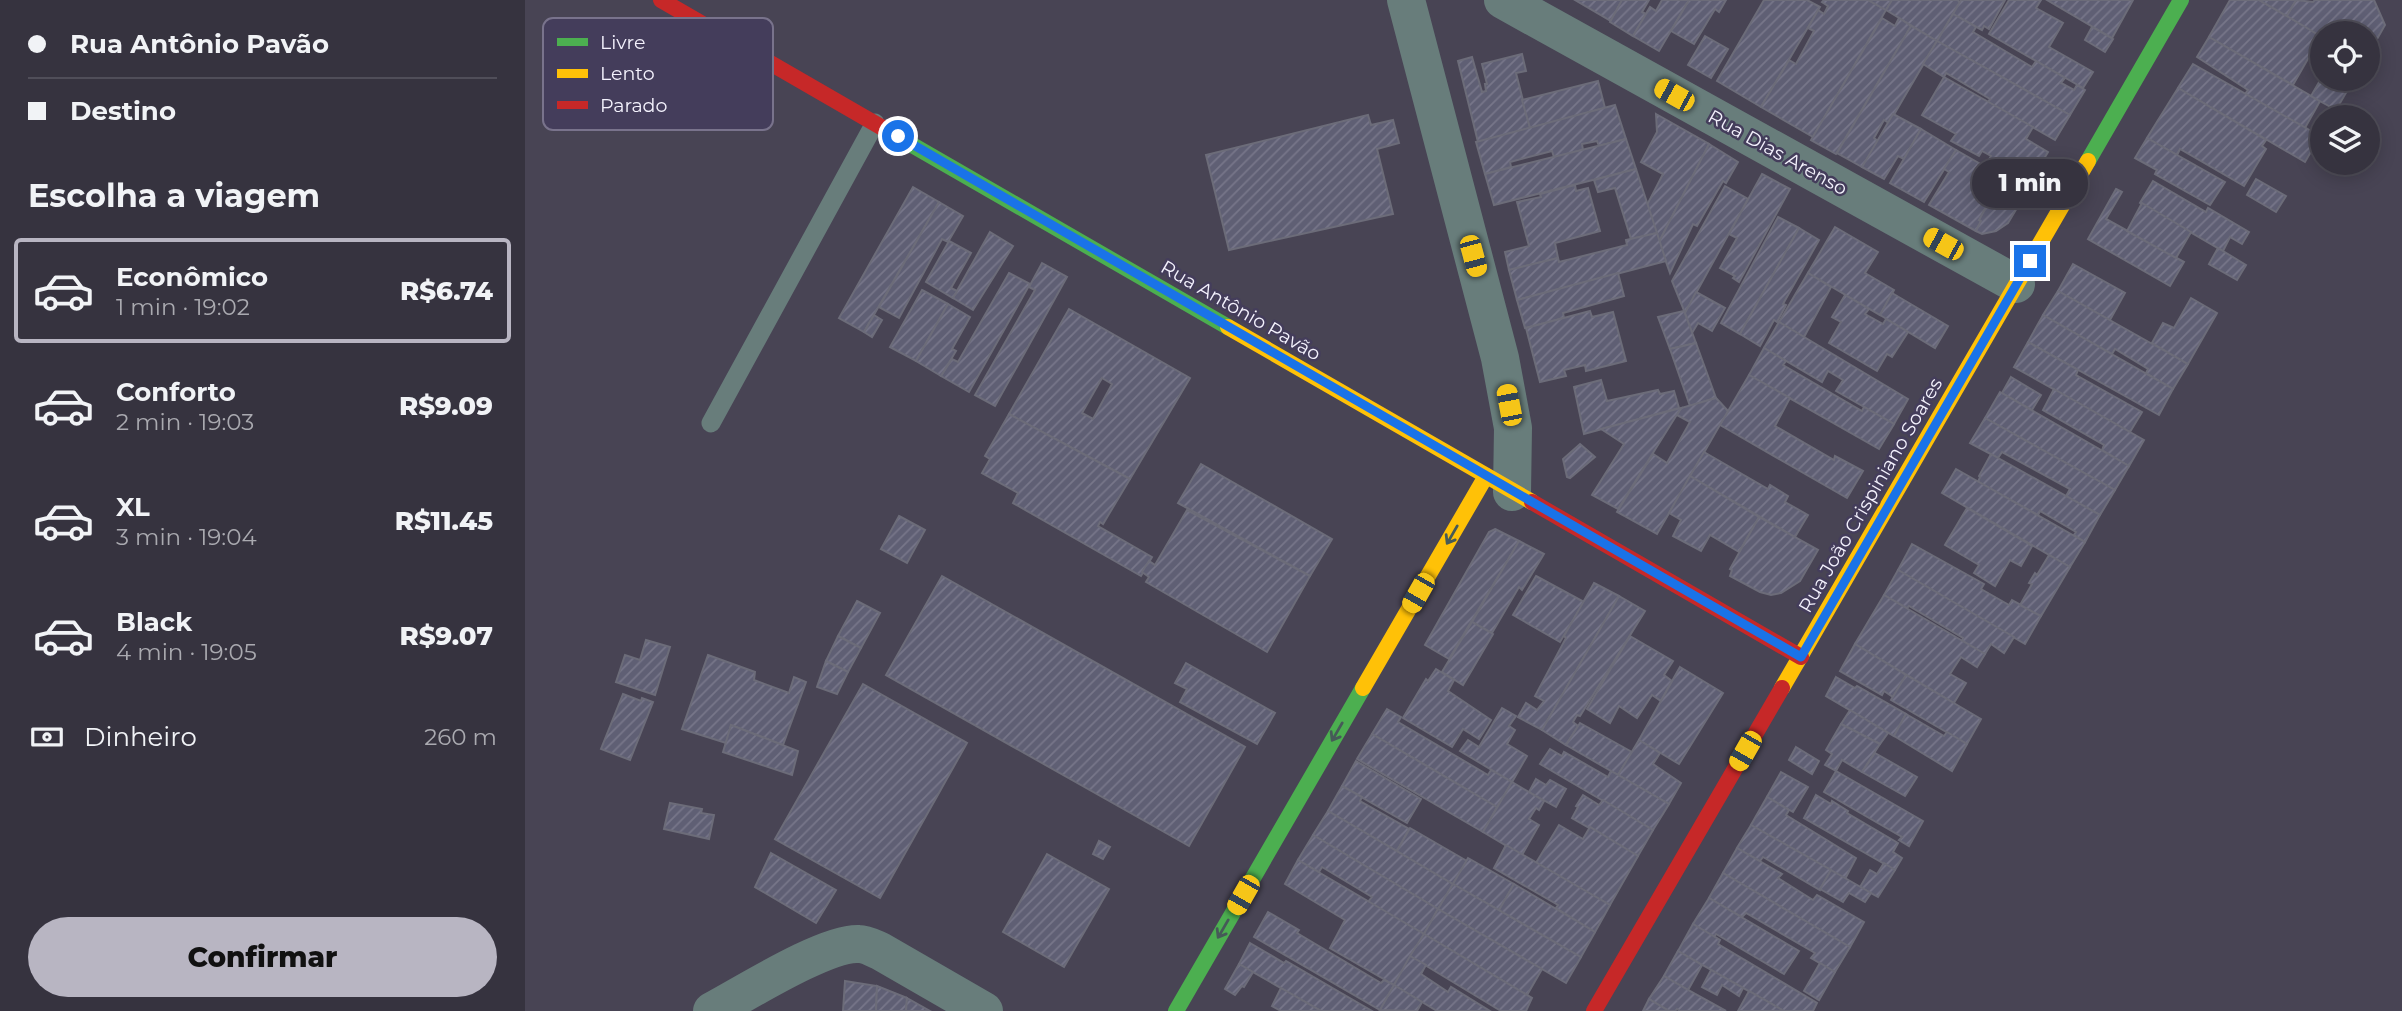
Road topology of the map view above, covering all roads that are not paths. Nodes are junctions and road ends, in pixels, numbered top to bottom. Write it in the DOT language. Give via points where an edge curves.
graph roads {
  1 [pos="661,0"];
  2 [pos="1406,0"];
  3 [pos="1503,0"];
  4 [pos="2182,0"];
  5 [pos="692,18"];
  6 [pos="773,64"];
  7 [pos="875,123"];
  8 [pos="2016,284"];
  9 [pos="711,422"];
  10 [pos="1499,484"];
  11 [pos="1801,657"];
  12 [pos="712,1011"];
  13 [pos="984,1011"];
  14 [pos="1176,1011"];
  15 [pos="1594,1011"];
  1 -- 5 [label="street, Rua Antônio Pavão"];
  2 -- 10 [label="street" via="1500,358 1513,428"];
  3 -- 8 [label="street, Rua Dias Arenso"];
  4 -- 8 [label="street, Rua João Crispiniano Soares"];
  6 -- 7 [label="street, Rua Antônio Pavão"];
  7 -- 9 [label="lane"];
  7 -- 10 [label="street, Rua Antônio Pavão"];
  8 -- 11 [label="street, Rua João Crispiniano Soares"];
  10 -- 11 [label="street, Rua Antônio Pavão"];
  10 -- 14 [label="street, one-way"];
  11 -- 15 [label="street, Rua João Crispiniano Soares"];
  12 -- 13 [label="street" via="839,945 861,943"];
}
